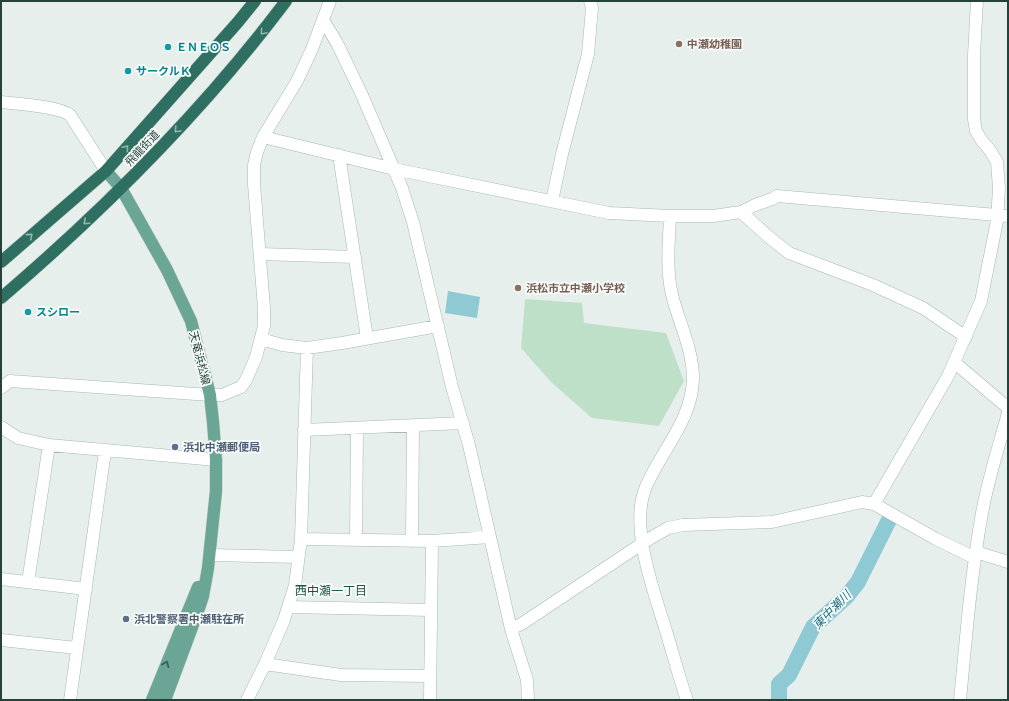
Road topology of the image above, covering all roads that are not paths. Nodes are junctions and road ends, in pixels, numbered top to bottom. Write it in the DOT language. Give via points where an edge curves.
graph roads {
  1 [pos="255,1"];
  2 [pos="286,1"];
  3 [pos="330,1"];
  4 [pos="590,1"];
  5 [pos="977,1"];
  6 [pos="323,20"];
  7 [pos="1,102"];
  8 [pos="263,137"];
  9 [pos="338,155"];
  10 [pos="394,169"];
  11 [pos="106,171"];
  12 [pos="121,188"];
  13 [pos="552,201"];
  14 [pos="741,212"];
  15 [pos="670,216"];
  16 [pos="1003,216"];
  17 [pos="260,254"];
  18 [pos="355,257"];
  19 [pos="1,262"];
  20 [pos="1,298"];
  21 [pos="438,326"];
  22 [pos="966,337"];
  23 [pos="367,338"];
  24 [pos="261,339"];
  25 [pos="307,348"];
  26 [pos="954,362"];
  27 [pos="1,388"];
  28 [pos="210,395"];
  29 [pos="1008,408"];
  30 [pos="1008,412"];
  31 [pos="463,423"];
  32 [pos="413,426"];
  33 [pos="1,427"];
  34 [pos="357,428"];
  35 [pos="304,430"];
  36 [pos="49,445"];
  37 [pos="105,450"];
  38 [pos="216,460"];
  39 [pos="874,504"];
  40 [pos="490,537"];
  41 [pos="301,539"];
  42 [pos="356,540"];
  43 [pos="412,541"];
  44 [pos="432,541"];
  45 [pos="642,544"];
  46 [pos="210,555"];
  47 [pos="975,555"];
  48 [pos="298,557"];
  49 [pos="1008,562"];
  50 [pos="208,568"];
  51 [pos="1,579"];
  52 [pos="28,582"];
  53 [pos="86,589"];
  54 [pos="288,607"];
  55 [pos="430,610"];
  56 [pos="511,628"];
  57 [pos="1,640"];
  58 [pos="77,648"];
  59 [pos="265,664"];
  60 [pos="430,676"];
  61 [pos="70,700"];
  62 [pos="152,700"];
  63 [pos="165,700"];
  64 [pos="247,700"];
  65 [pos="430,700"];
  66 [pos="528,700"];
  67 [pos="687,700"];
  68 [pos="960,700"];
  11 -- 1 [label="highway, 飛龍街道, one-way"];
  2 -- 12 [label="highway, 飛龍街道, one-way" via="208,96"];
  3 -- 6 [label="street"];
  4 -- 13 [label="street" via="592,8 588,54"];
  5 -- 16 [label="street" via="974,119 976,131 997,162"];
  6 -- 8 [label="street" via="297,81"];
  6 -- 10 [label="street" via="353,75"];
  7 -- 11 [label="street" via="67,112"];
  8 -- 9 [label="street"];
  8 -- 17 [label="street" via="253,174"];
  9 -- 10 [label="street"];
  9 -- 18 [label="street"];
  10 -- 13 [label="street"];
  10 -- 21 [label="street" via="413,222"];
  11 -- 12 [label="main road, 天竜浜松線"];
  19 -- 11 [label="highway, 飛龍街道, one-way"];
  12 -- 20 [label="highway, 飛龍街道, one-way"];
  12 -- 28 [label="main road, 天竜浜松線" via="167,270 190,321"];
  13 -- 15 [label="street" via="609,213"];
  14 -- 15 [label="street" via="713,216"];
  14 -- 16 [label="street" via="777,196"];
  14 -- 22 [label="street" via="789,253 874,285 923,308"];
  15 -- 45 [label="street" via="669,272 672,294 690,354 693,381 686,412 645,489 641,514"];
  16 -- 22 [label="street" via="981,301"];
  17 -- 18 [label="street"];
  17 -- 24 [label="street" via="264,308"];
  18 -- 23 [label="street"];
  21 -- 23 [label="street"];
  21 -- 31 [label="street"];
  22 -- 26 [label="street"];
  23 -- 25 [label="street"];
  24 -- 25 [label="street"];
  24 -- 28 [label="street" via="242,387 222,395"];
  25 -- 35 [label="street"];
  26 -- 29 [label="street"];
  26 -- 39 [label="street"];
  27 -- 28 [label="street" via="10,381"];
  28 -- 38 [label="main road, 天竜浜松線"];
  30 -- 47 [label="street" via="984,505"];
  31 -- 32 [label="street"];
  31 -- 40 [label="street"];
  32 -- 34 [label="street"];
  32 -- 43 [label="street"];
  33 -- 36 [label="street" via="18,438"];
  34 -- 35 [label="street"];
  34 -- 42 [label="street"];
  35 -- 41 [label="street"];
  36 -- 37 [label="street"];
  36 -- 52 [label="street"];
  37 -- 38 [label="street"];
  37 -- 53 [label="street"];
  38 -- 46 [label="main road, 天竜浜松線"];
  39 -- 45 [label="street" via="862,502 772,522 683,525 668,528"];
  39 -- 47 [label="street" via="936,539"];
  40 -- 44 [label="street"];
  40 -- 56 [label="street"];
  41 -- 42 [label="street"];
  41 -- 48 [label="street"];
  42 -- 43 [label="street"];
  43 -- 44 [label="street"];
  44 -- 55 [label="street"];
  45 -- 56 [label="street" via="523,623"];
  45 -- 67 [label="street"];
  46 -- 48 [label="street"];
  46 -- 50 [label="main road, 天竜浜松線"];
  47 -- 49 [label="street"];
  47 -- 68 [label="street"];
  48 -- 54 [label="street" via="295,585"];
  62 -- 50 [label="main road, 天竜浜松線, one-way"];
  50 -- 63 [label="main road, 天竜浜松線" via="203,596"];
  51 -- 52 [label="street"];
  52 -- 53 [label="street"];
  53 -- 58 [label="street"];
  54 -- 55 [label="street"];
  54 -- 59 [label="street"];
  55 -- 60 [label="street"];
  56 -- 66 [label="street" via="527,680"];
  57 -- 58 [label="street"];
  58 -- 61 [label="street"];
  59 -- 60 [label="street" via="341,675"];
  59 -- 64 [label="street"];
  60 -- 65 [label="street"];
}
